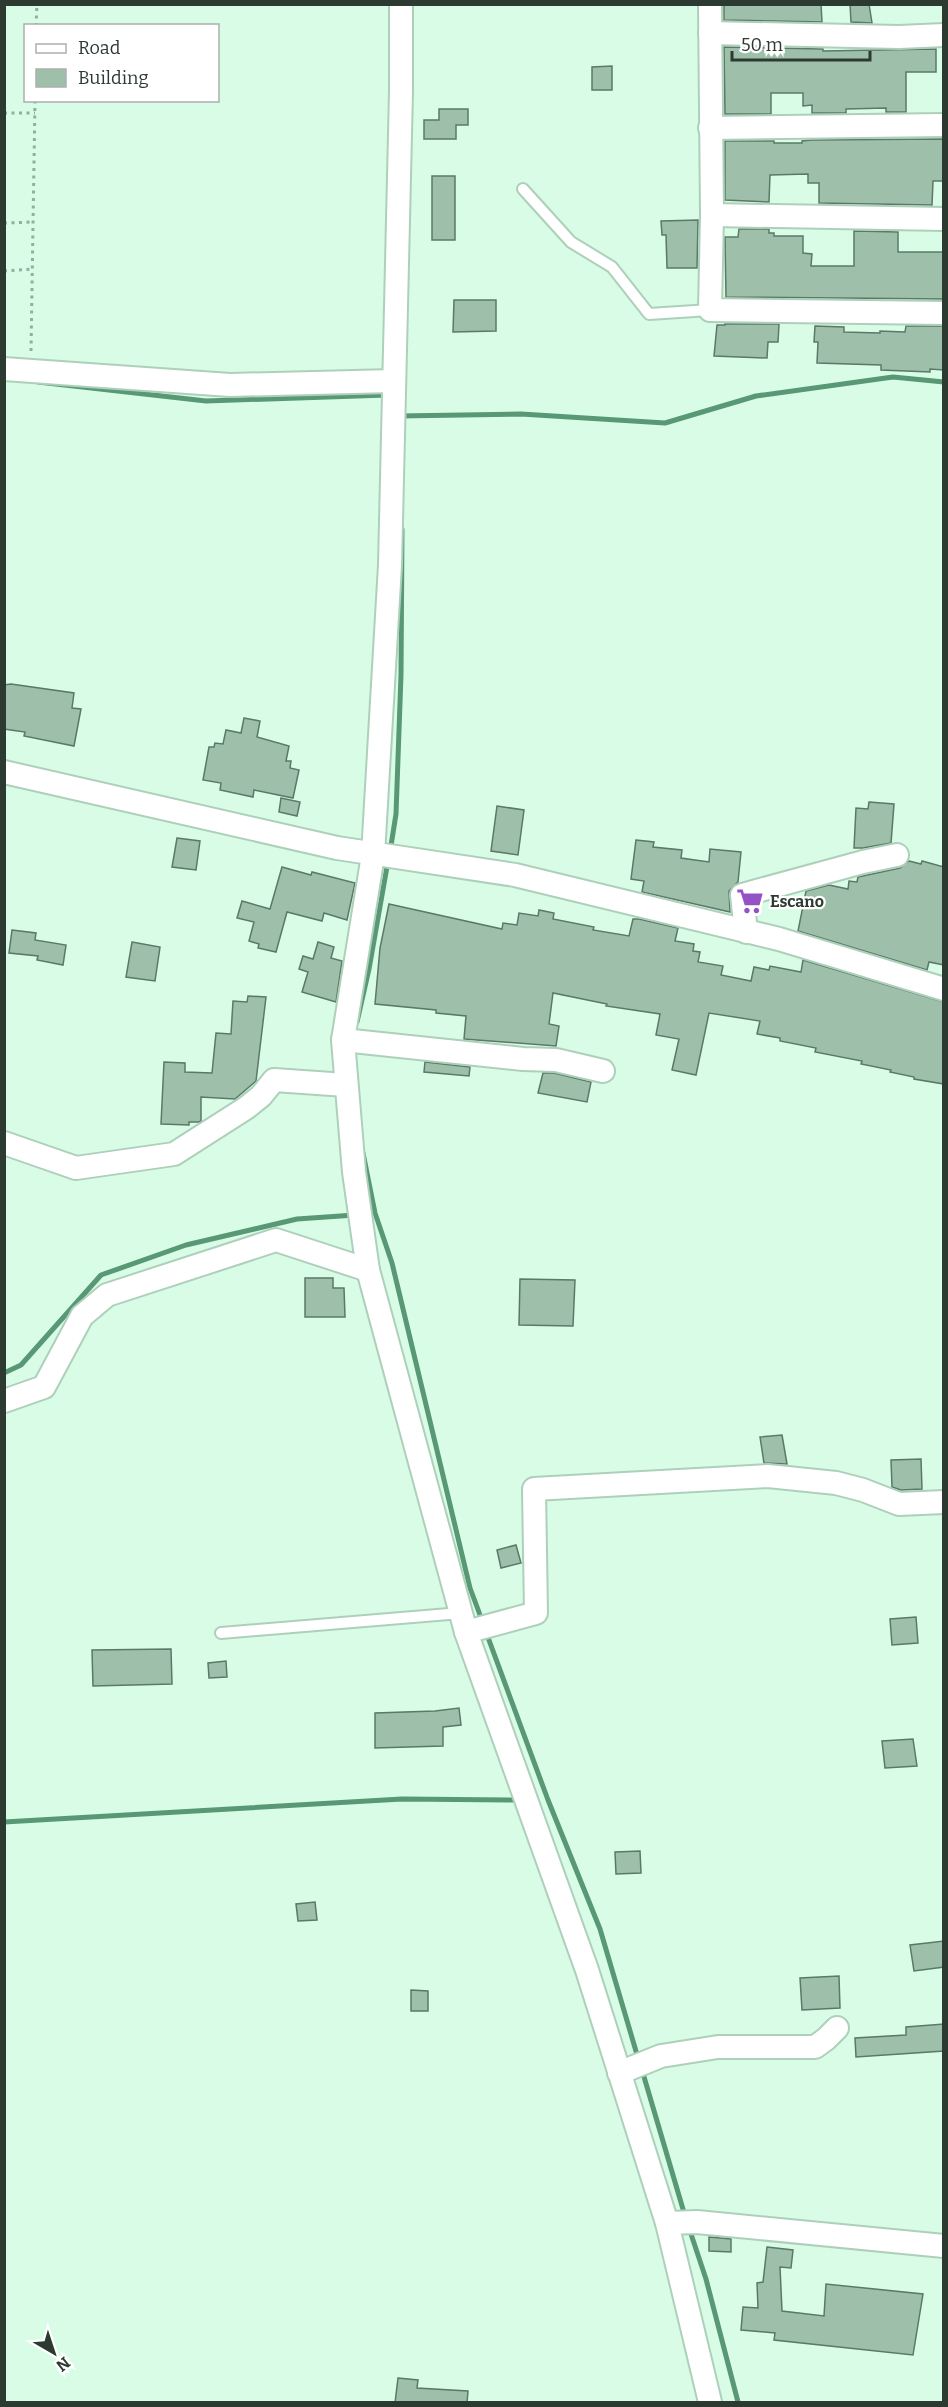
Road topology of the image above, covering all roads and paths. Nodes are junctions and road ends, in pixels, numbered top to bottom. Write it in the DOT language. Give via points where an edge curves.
graph roads {
  1 [pos="37,4"];
  2 [pos="401,4"];
  3 [pos="710,4"];
  4 [pos="36,24"];
  5 [pos="710,33"];
  6 [pos="944,35"];
  7 [pos="35,102"];
  8 [pos="4,113"];
  9 [pos="35,113"];
  10 [pos="944,125"];
  11 [pos="710,128"];
  12 [pos="523,189"];
  13 [pos="712,215"];
  14 [pos="944,219"];
  15 [pos="33,222"];
  16 [pos="4,223"];
  17 [pos="33,269"];
  18 [pos="4,271"];
  19 [pos="710,310"];
  20 [pos="944,313"];
  21 [pos="4,369"];
  22 [pos="31,371"];
  23 [pos="393,381"];
  24 [pos="4,772"];
  25 [pos="373,855"];
  26 [pos="897,855"];
  27 [pos="746,932"];
  28 [pos="944,989"];
  29 [pos="343,1040"];
  30 [pos="603,1071"];
  31 [pos="346,1085"];
  32 [pos="4,1143"];
  33 [pos="369,1270"];
  34 [pos="4,1401"];
  35 [pos="944,1502"];
  36 [pos="463,1623"];
  37 [pos="221,1633"];
  38 [pos="837,2028"];
  39 [pos="619,2073"];
  40 [pos="667,2223"];
  41 [pos="944,2246"];
  42 [pos="710,2403"];
  1 -- 4 [label="path"];
  2 -- 23 [label="street"];
  3 -- 5 [label="street"];
  5 -- 6 [label="street"];
  5 -- 11 [label="street"];
  7 -- 9 [label="path"];
  8 -- 9 [label="path"];
  9 -- 15 [label="path"];
  10 -- 11 [label="street"];
  11 -- 13 [label="street"];
  12 -- 19 [label="lane" via="571,243 612,267 649,314"];
  13 -- 14 [label="street"];
  13 -- 19 [label="street"];
  15 -- 16 [label="path"];
  15 -- 17 [label="path"];
  17 -- 18 [label="path"];
  17 -- 22 [label="path"];
  19 -- 20 [label="street"];
  21 -- 22 [label="street"];
  22 -- 23 [label="street" via="230,385"];
  23 -- 25 [label="street" via="390,565"];
  24 -- 25 [label="street"];
  25 -- 27 [label="street" via="515,875"];
  25 -- 29 [label="street"];
  26 -- 27 [label="street" via="742,895"];
  27 -- 28 [label="street"];
  29 -- 30 [label="street" via="556,1060"];
  29 -- 31 [label="street"];
  31 -- 32 [label="street" via="274,1080 246,1108 174,1154 76,1168"];
  31 -- 33 [label="street"];
  33 -- 34 [label="street" via="276,1240 107,1295 82,1316 44,1387"];
  33 -- 36 [label="street"];
  35 -- 36 [label="street" via="899,1504 836,1483 768,1476 534,1489 536,1613"];
  36 -- 37 [label="lane"];
  36 -- 39 [label="street" via="587,1970"];
  38 -- 39 [label="street" via="814,2047 718,2047 662,2056"];
  39 -- 40 [label="street"];
  40 -- 41 [label="street" via="697,2222"];
  40 -- 42 [label="street"];
}
